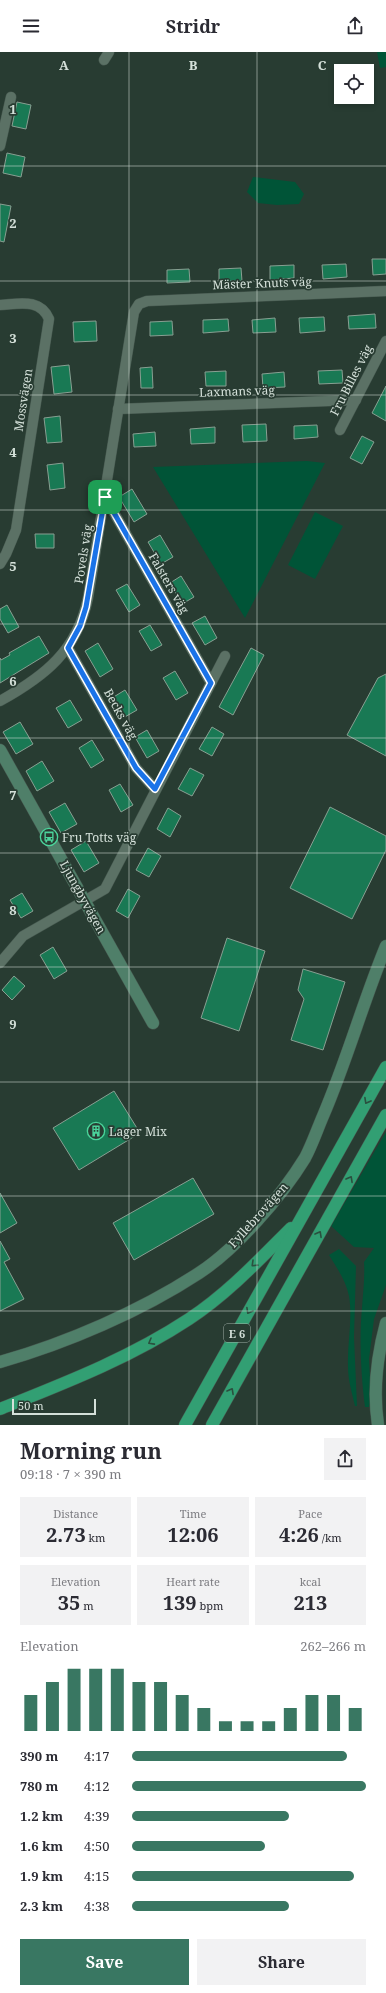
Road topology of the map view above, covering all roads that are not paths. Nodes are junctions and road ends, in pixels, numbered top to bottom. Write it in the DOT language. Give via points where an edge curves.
graph roads {
  1 [pos="11,97"];
  2 [pos="0,146"];
  3 [pos="386,291"];
  4 [pos="139,304"];
  5 [pos="0,305"];
  6 [pos="386,341"];
  7 [pos="356,400"];
  8 [pos="118,409"];
  9 [pos="340,430"];
  10 [pos="105,497"];
  11 [pos="0,564"];
  12 [pos="68,648"];
  13 [pos="225,656"];
  14 [pos="211,683"];
  15 [pos="0,701"];
  16 [pos="0,750"];
  17 [pos="155,789"];
  18 [pos="86,902"];
  19 [pos="386,946"];
  20 [pos="0,963"];
  21 [pos="153,1023"];
  22 [pos="386,1067"];
  23 [pos="386,1115"];
  24 [pos="300,1220"];
  25 [pos="386,1324"];
  26 [pos="0,1362"];
  27 [pos="0,1409"];
  28 [pos="185,1425"];
  29 [pos="212,1425"];
  30 [pos="378,1425"];
  1 -- 2 [label="street"];
  3 -- 4 [label="street, Mäster Knuts väg" via="147,301"];
  4 -- 8 [label="street, Povels väg" via="134,312"];
  5 -- 11 [label="street, Mossvägen" via="31,304 44,310 49,322 16,530"];
  6 -- 7 [label="street, Fru Billes väg"];
  7 -- 8 [label="street, Laxmans väg"];
  7 -- 9 [label="street, Fru Billes väg"];
  8 -- 10 [label="street, Povels väg"];
  10 -- 12 [label="street, Povels väg" via="86,607 80,626"];
  10 -- 14 [label="street, Falsters väg"];
  12 -- 15 [label="street, Povels väg" via="36,680"];
  12 -- 17 [label="street, Becks väg" via="136,768"];
  13 -- 14 [label="street"];
  14 -- 17 [label="street"];
  16 -- 18 [label="street, Ljungbyvägen"];
  17 -- 18 [label="street" via="105,889"];
  18 -- 20 [label="street" via="23,936"];
  18 -- 21 [label="street, Ljungbyvägen"];
  19 -- 26 [label="street, Fyllebrovägen" via="335,1088 305,1157 278,1196 236,1242 200,1273 149,1302 100,1326"];
  22 -- 24 [label="highway, E 6, one-way"];
  29 -- 23 [label="highway, E 6, one-way"];
  24 -- 27 [label="highway, one-way" via="216,1298 161,1337 89,1373"];
  24 -- 28 [label="highway, E 6, one-way"];
  25 -- 30 [label="street" via="381,1340 375,1401"];
}
